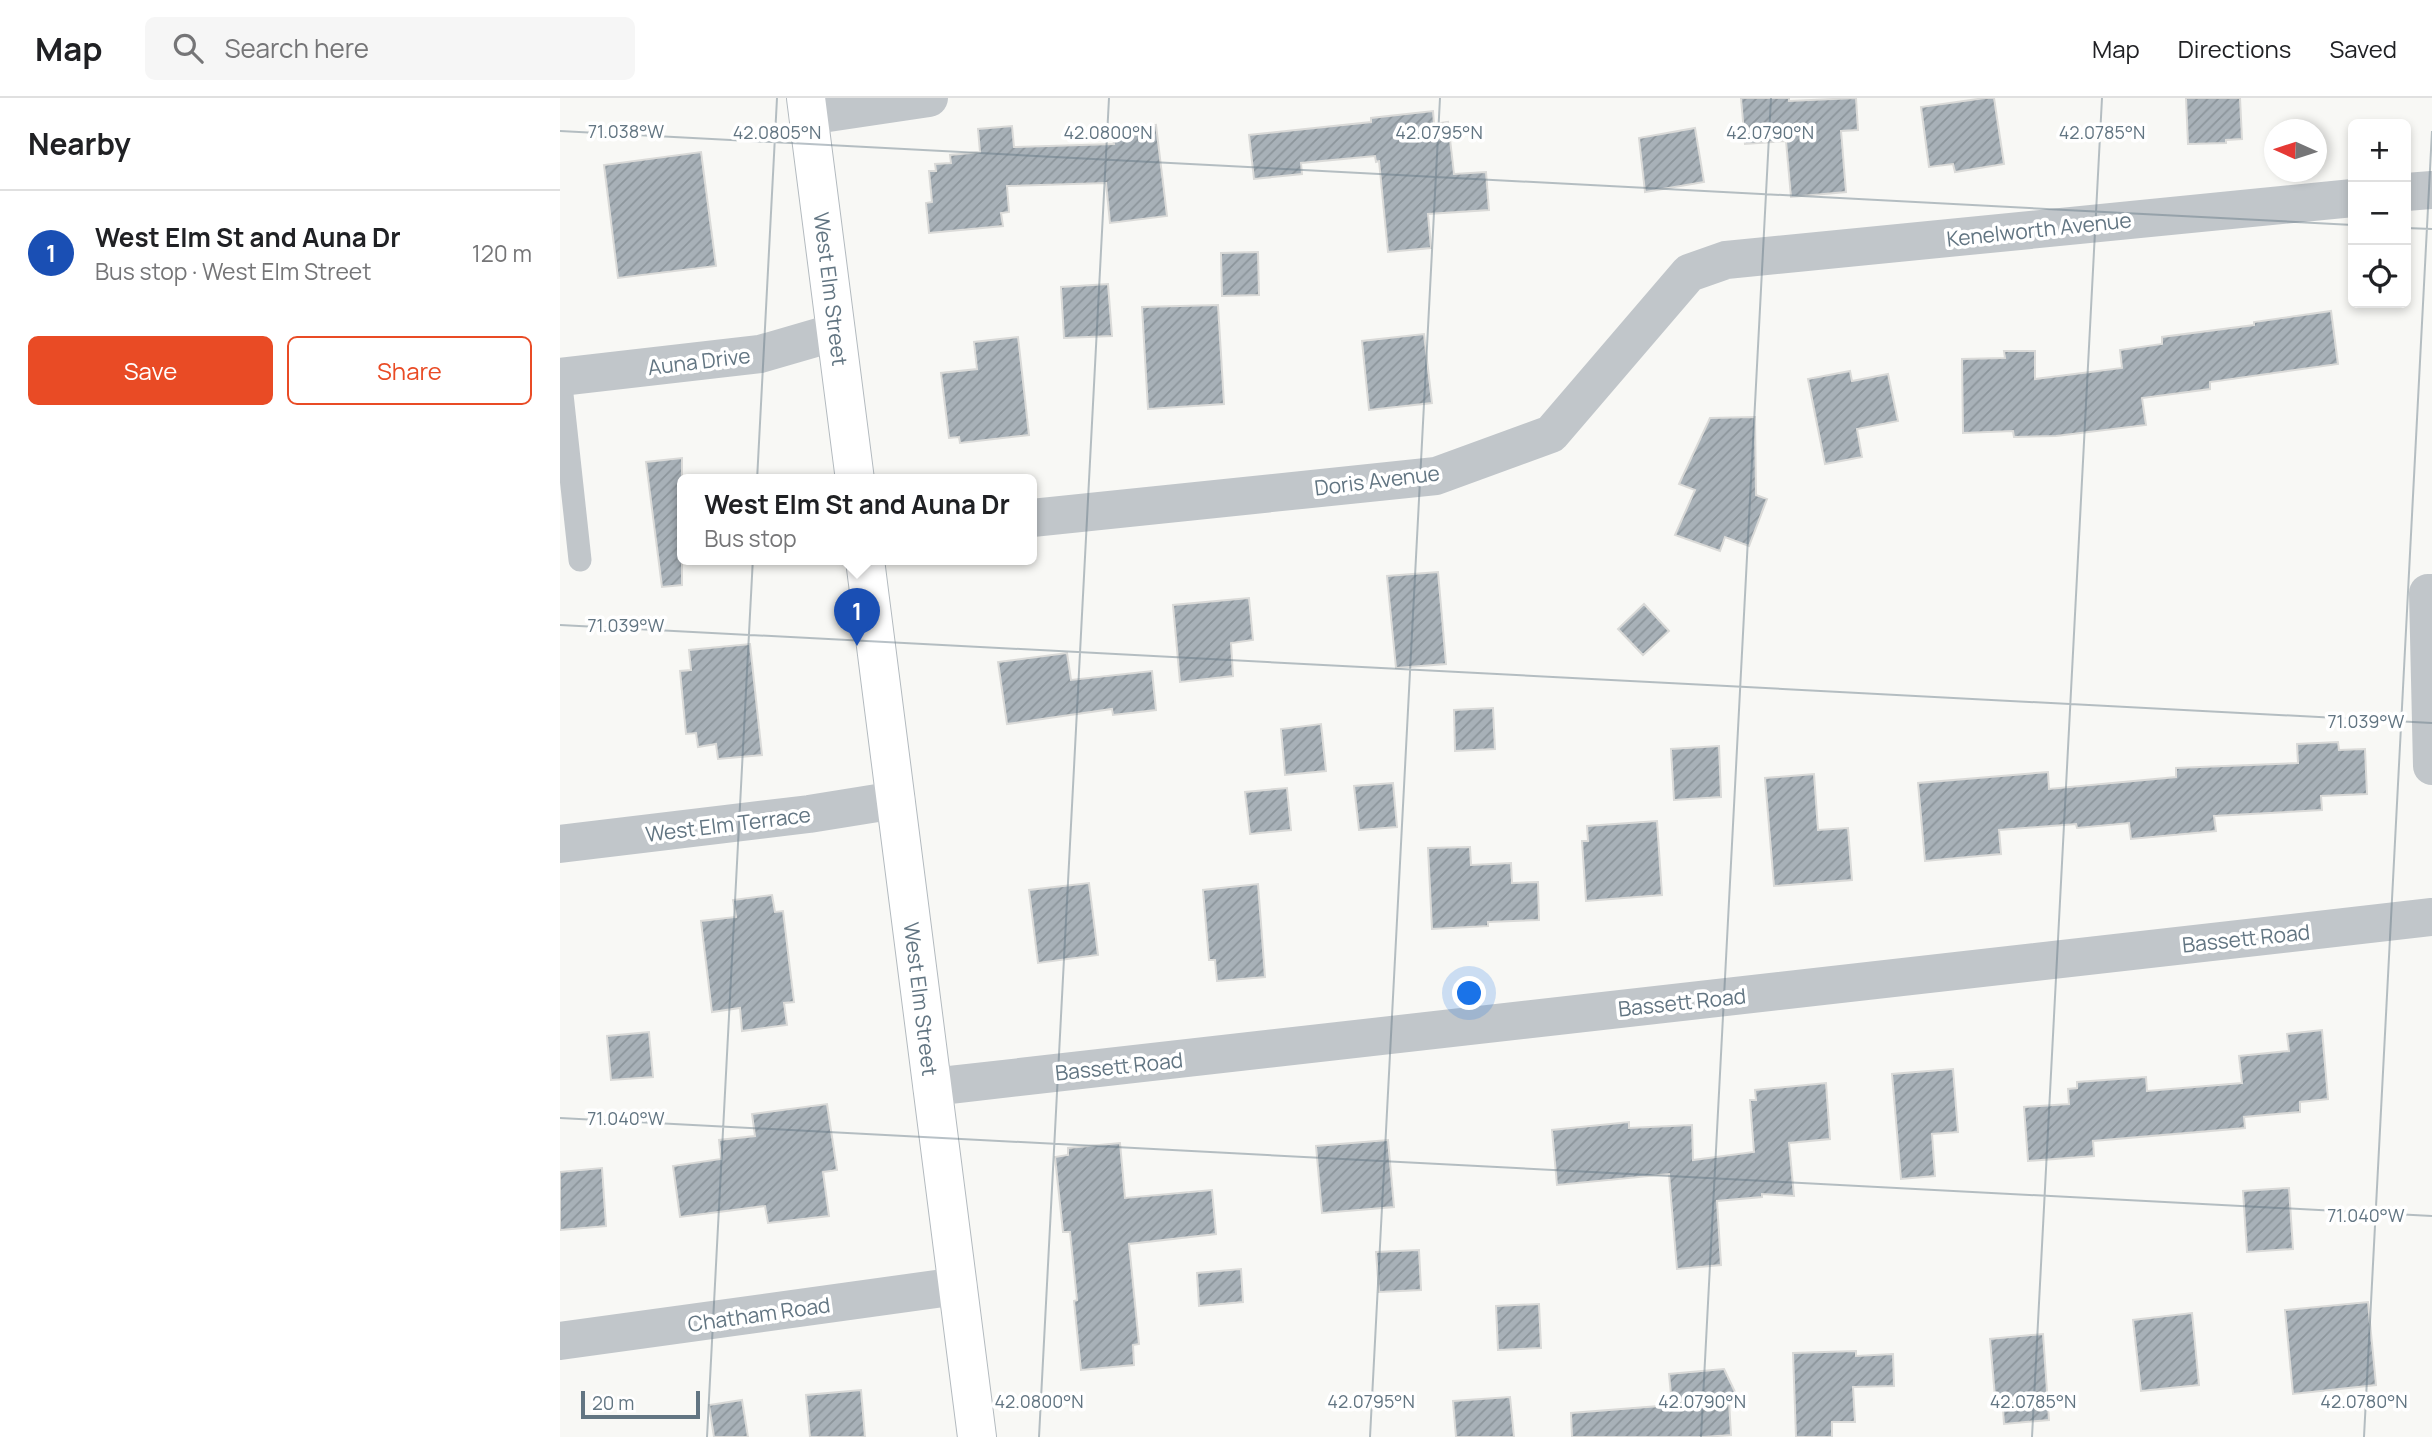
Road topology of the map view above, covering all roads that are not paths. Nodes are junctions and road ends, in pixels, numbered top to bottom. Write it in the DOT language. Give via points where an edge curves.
graph roads {
  1 [pos="929,98"];
  2 [pos="807,107"];
  3 [pos="2432,190"];
  4 [pos="2411,192"];
  5 [pos="2348,198"];
  6 [pos="1726,260"];
  7 [pos="836,332"];
  8 [pos="560,377"];
  9 [pos="854,474"];
  10 [pos="1037,517"];
  11 [pos="580,560"];
  12 [pos="866,565"];
  13 [pos="2432,593"];
  14 [pos="2432,766"];
  15 [pos="896,800"];
  16 [pos="560,844"];
  17 [pos="2432,917"];
  18 [pos="932,1087"];
  19 [pos="958,1286"];
  20 [pos="560,1341"];
  21 [pos="977,1437"];
  1 -- 2 [label="street"];
  2 -- 7 [label="street, West Elm Street"];
  3 -- 4 [label="street"];
  5 -- 6 [label="street, Kenelworth Avenue"];
  6 -- 10 [label="street, Doris Avenue" via="1689,273 1551,434 1436,476"];
  7 -- 8 [label="street, Auna Drive" via="760,354"];
  7 -- 9 [label="street, West Elm Street"];
  8 -- 11 [label="lane"];
  12 -- 15 [label="street, West Elm Street"];
  13 -- 14 [label="street" via="2428,593"];
  15 -- 16 [label="street, West Elm Terrace"];
  15 -- 18 [label="street, West Elm Street"];
  17 -- 18 [label="street, Bassett Road"];
  18 -- 19 [label="street, West Elm Street"];
  19 -- 20 [label="street, Chatham Road"];
  19 -- 21 [label="street, West Elm Street"];
}
